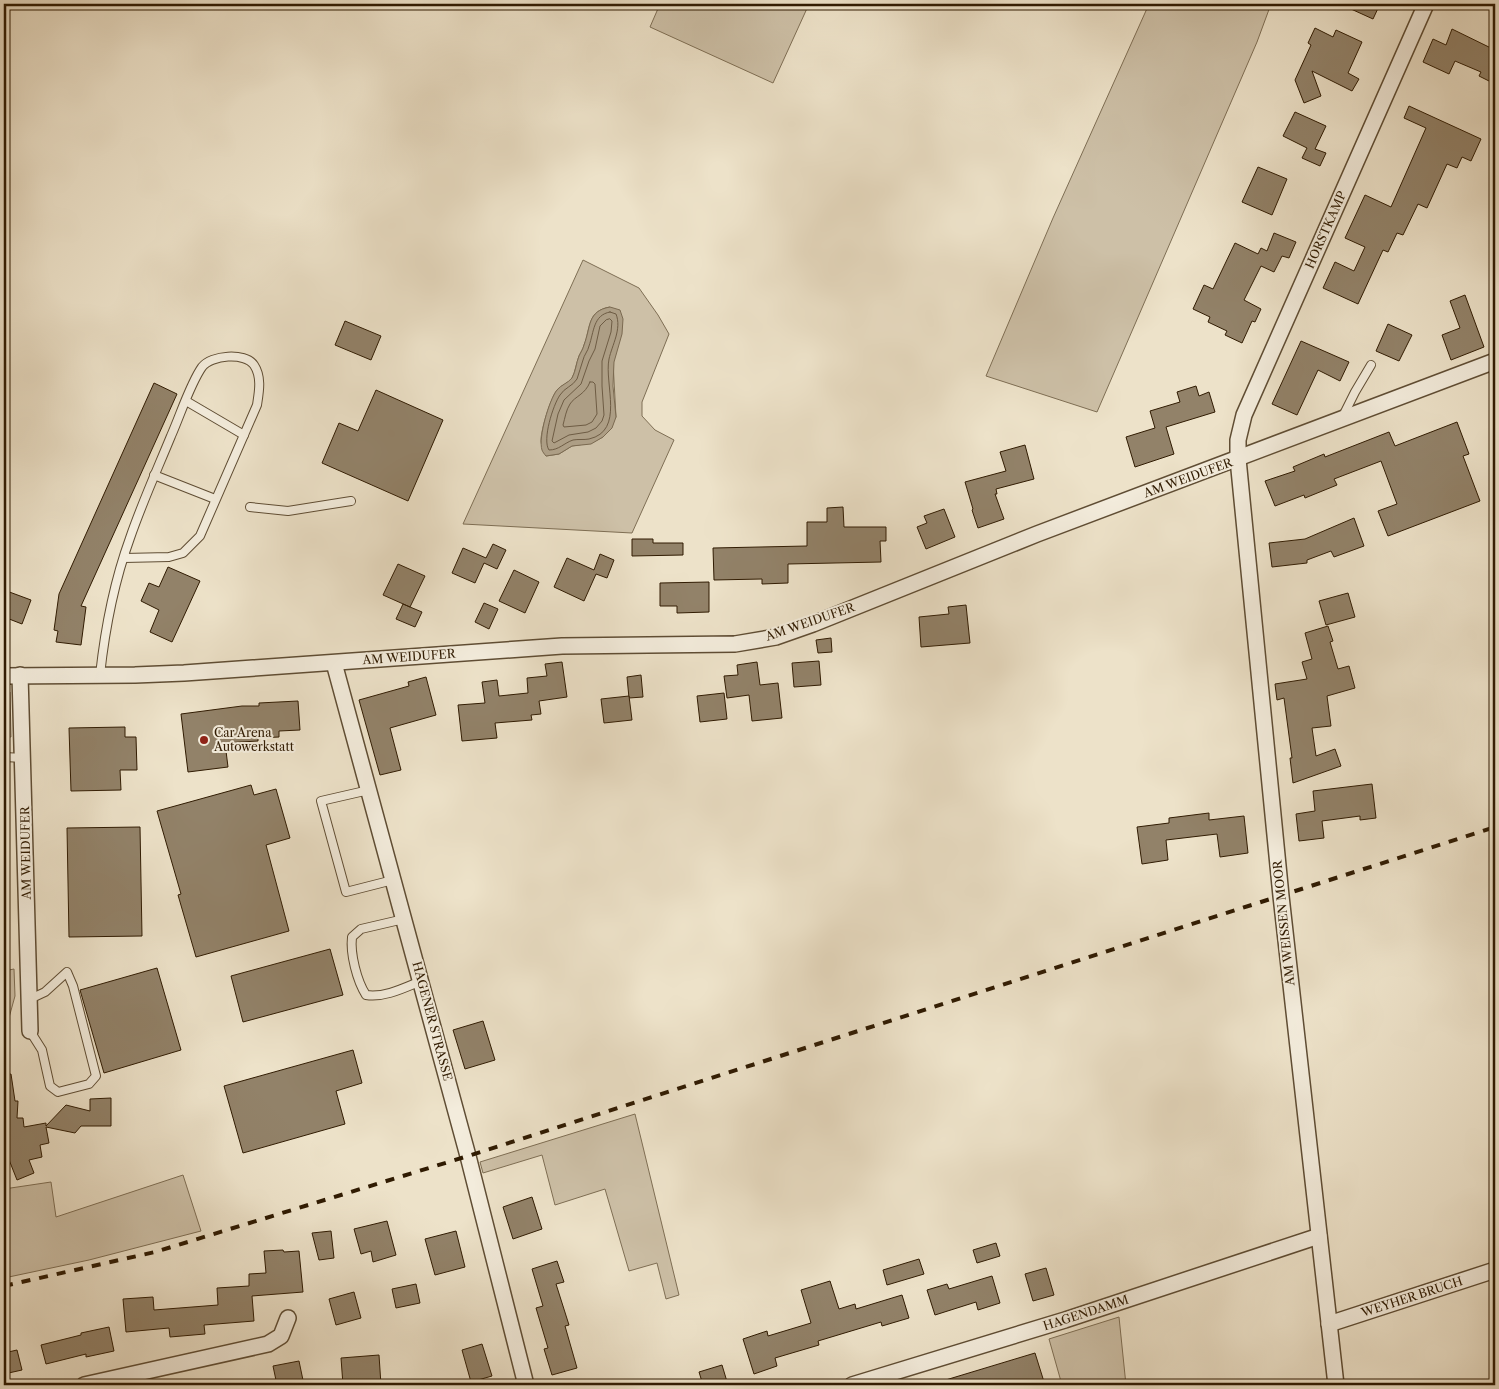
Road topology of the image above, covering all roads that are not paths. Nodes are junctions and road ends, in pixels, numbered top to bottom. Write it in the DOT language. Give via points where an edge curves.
graph roads {
  1 [pos="1426,4"];
  2 [pos="1495,361"];
  3 [pos="1371,365"];
  4 [pos="186,401"];
  5 [pos="1342,420"];
  6 [pos="244,435"];
  7 [pos="1238,459"];
  8 [pos="154,475"];
  9 [pos="215,499"];
  10 [pos="351,501"];
  11 [pos="250,507"];
  12 [pos="124,558"];
  13 [pos="334,663"];
  14 [pos="20,675"];
  15 [pos="100,675"];
  16 [pos="4,676"];
  17 [pos="4,757"];
  18 [pos="24,758"];
  19 [pos="369,790"];
  20 [pos="393,880"];
  21 [pos="404,919"];
  22 [pos="421,981"];
  23 [pos="30,999"];
  24 [pos="30,1031"];
  25 [pos="1319,1236"];
  26 [pos="1495,1270"];
  27 [pos="288,1318"];
  28 [pos="1329,1324"];
  29 [pos="522,1383"];
  30 [pos="84,1385"];
  31 [pos="852,1385"];
  32 [pos="1336,1385"];
  1 -- 7 [label="street, HORSTKAMP" via="1244,415 1238,440"];
  2 -- 5 [label="street, AM WEIDUFER"];
  3 -- 5 [label="lane"];
  4 -- 6 [label="lane"];
  4 -- 6 [label="lane" via="208,361 221,356 240,357 252,362 260,387 257,405"];
  4 -- 8 [label="lane"];
  5 -- 7 [label="street, AM WEIDUFER"];
  6 -- 9 [label="lane"];
  7 -- 13 [label="street, AM WEIDUFER" via="776,637 735,644 562,646"];
  7 -- 25 [label="street, AM WEISSEN MOOR" via="1281,896"];
  8 -- 9 [label="lane"];
  8 -- 12 [label="lane"];
  9 -- 12 [label="lane" via="200,536 183,553 169,557"];
  10 -- 11 [label="lane" via="288,511"];
  12 -- 15 [label="lane" via="112,602"];
  13 -- 15 [label="street, AM WEIDUFER"];
  13 -- 19 [label="street, HAGENER STRASSE"];
  14 -- 15 [label="street, AM WEIDUFER"];
  14 -- 16 [label="street, AM WEIDUFER"];
  14 -- 18 [label="street, AM WEIDUFER"];
  17 -- 18 [label="lane"];
  18 -- 23 [label="street, AM WEIDUFER"];
  19 -- 20 [label="street, HAGENER STRASSE"];
  19 -- 20 [label="lane" via="321,801 346,892"];
  20 -- 21 [label="street, HAGENER STRASSE"];
  21 -- 22 [label="street, HAGENER STRASSE"];
  21 -- 22 [label="lane" via="361,929 352,937 351,947 361,986 366,995 374,996"];
  22 -- 29 [label="street, HAGENER STRASSE" via="472,1171"];
  23 -- 24 [label="street, AM WEIDUFER"];
  23 -- 24 [label="lane" via="44,992 67,972 96,1076 89,1084 58,1092 50,1086 42,1050"];
  25 -- 28 [label="street, AM WEISSEN MOOR"];
  25 -- 31 [label="street, HAGENDAMM" via="1065,1320"];
  26 -- 28 [label="street, WEYHER BRUCH"];
  27 -- 30 [label="street" via="281,1336 268,1344"];
  28 -- 32 [label="street, AM WEISSEN MOOR"];
}
